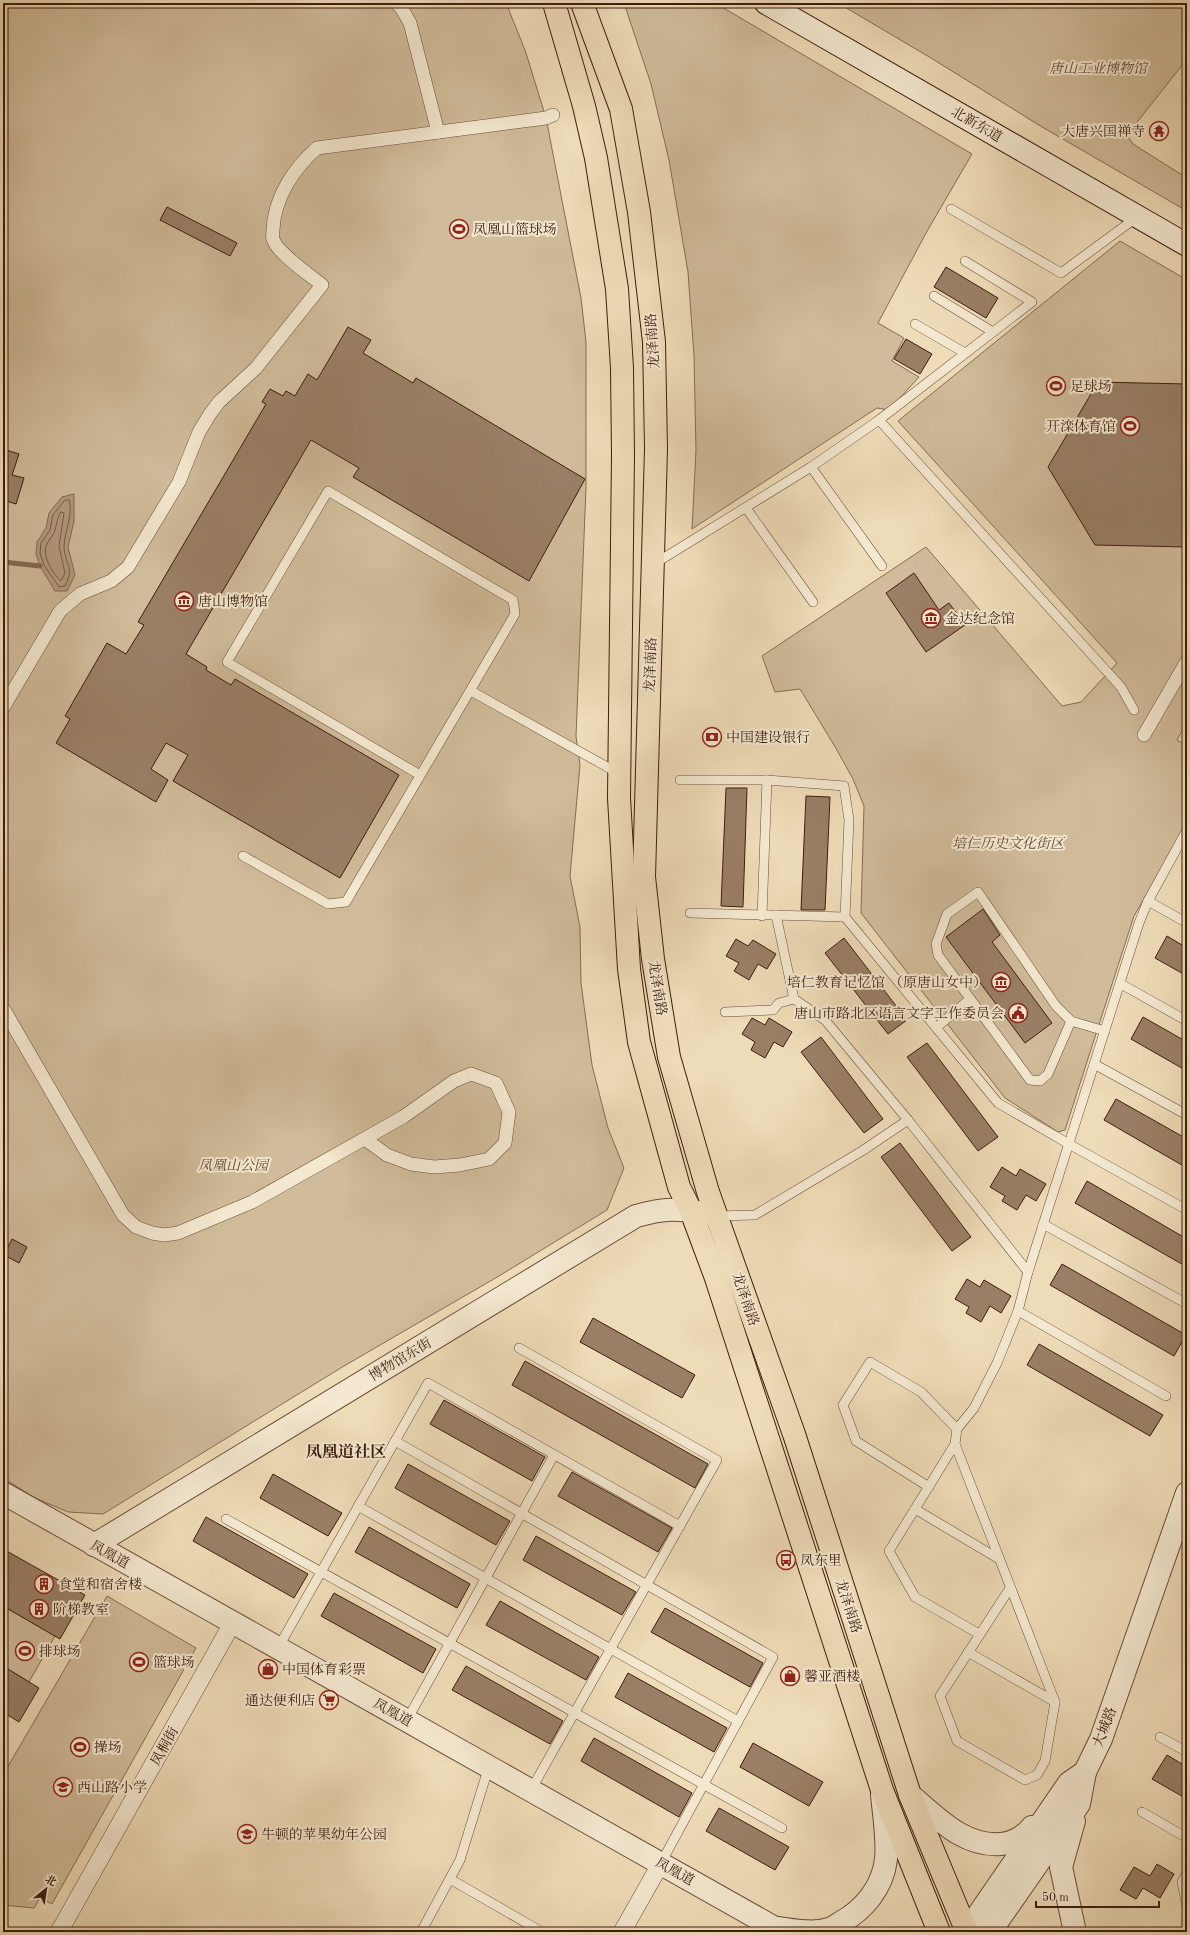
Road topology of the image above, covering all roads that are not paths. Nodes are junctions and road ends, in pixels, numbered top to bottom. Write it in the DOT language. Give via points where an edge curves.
graph roads {
  1 [pos="397,3"];
  2 [pos="554,3"];
  3 [pos="582,3"];
  4 [pos="766,3"];
  5 [pos="553,115"];
  6 [pos="438,132"];
  7 [pos="951,208"];
  8 [pos="1138,217"];
  9 [pos="1187,245"];
  10 [pos="964,261"];
  11 [pos="934,296"];
  12 [pos="915,324"];
  13 [pos="993,332"];
  14 [pos="965,353"];
  15 [pos="879,420"];
  16 [pos="811,467"];
  17 [pos="746,508"];
  18 [pos="653,564"];
  19 [pos="882,566"];
  20 [pos="813,602"];
  21 [pos="1187,661"];
  22 [pos="471,691"];
  23 [pos="3,708"];
  24 [pos="1134,710"];
  25 [pos="1144,735"];
  26 [pos="620,774"];
  27 [pos="420,775"];
  28 [pos="680,780"];
  29 [pos="767,780"];
  30 [pos="1187,830"];
  31 [pos="243,856"];
  32 [pos="1148,901"];
  33 [pos="690,913"];
  34 [pos="776,915"];
  35 [pos="762,916"];
  36 [pos="845,917"];
  37 [pos="1187,924"];
  38 [pos="1120,984"];
  39 [pos="794,999"];
  40 [pos="970,999"];
  41 [pos="3,1008"];
  42 [pos="725,1012"];
  43 [pos="1071,1021"];
  44 [pos="1187,1021"];
  45 [pos="937,1027"];
  46 [pos="1104,1031"];
  47 [pos="1094,1064"];
  48 [pos="1187,1115"];
  49 [pos="908,1120"];
  50 [pos="365,1139"];
  51 [pos="1069,1144"];
  52 [pos="1187,1210"];
  53 [pos="691,1211"];
  54 [pos="717,1216"];
  55 [pos="1043,1224"];
  56 [pos="1028,1272"];
  57 [pos="1187,1304"];
  58 [pos="1018,1311"];
  59 [pos="518,1348"];
  60 [pos="1166,1396"];
  61 [pos="957,1429"];
  62 [pos="395,1441"];
  63 [pos="955,1444"];
  64 [pos="554,1455"];
  65 [pos="929,1487"];
  66 [pos="3,1493"];
  67 [pos="1187,1493"];
  68 [pos="358,1506"];
  69 [pos="915,1509"];
  70 [pos="522,1513"];
  71 [pos="1183,1517"];
  72 [pos="226,1519"];
  73 [pos="680,1526"];
  74 [pos="94,1544"];
  75 [pos="1000,1559"];
  76 [pos="322,1572"];
  77 [pos="486,1578"];
  78 [pos="647,1585"];
  79 [pos="1010,1588"];
  80 [pos="233,1622"];
  81 [pos="979,1634"];
  82 [pos="450,1643"];
  83 [pos="278,1648"];
  84 [pos="611,1649"];
  85 [pos="968,1652"];
  86 [pos="1055,1702"];
  87 [pos="575,1713"];
  88 [pos="407,1720"];
  89 [pos="738,1721"];
  90 [pos="1160,1737"];
  91 [pos="1187,1752"];
  92 [pos="489,1766"];
  93 [pos="1077,1777"];
  94 [pos="704,1784"];
  95 [pos="531,1790"];
  96 [pos="882,1790"];
  97 [pos="910,1795"];
  98 [pos="1078,1804"];
  99 [pos="1142,1812"];
  100 [pos="782,1828"];
  101 [pos="1187,1838"];
  102 [pos="661,1863"];
  103 [pos="1187,1873"];
  104 [pos="450,1879"];
  105 [pos="1187,1907"];
  106 [pos="780,1930"];
  107 [pos="59,1932"];
  108 [pos="421,1932"];
  109 [pos="542,1932"];
  110 [pos="622,1932"];
  111 [pos="939,1932"];
  112 [pos="967,1932"];
  113 [pos="990,1932"];
  114 [pos="1075,1932"];
  1 -- 6 [label="street" via="410,24"];
  2 -- 26 [label="main road, 龙泽南路" via="584,106 596,158 617,289 622,368 623,448"];
  3 -- 18 [label="main road, 龙泽南路" via="621,109 639,212 654,342 656,449"];
  4 -- 8 [label="street, 北新东道"];
  5 -- 6 [label="street"];
  6 -- 23 [label="street" via="317,148 304,160 276,206 273,239 288,258 322,285 256,368 219,402 210,414 199,432 179,482 128,567 111,581 80,594 60,611"];
  7 -- 8 [label="lane" via="1061,273"];
  8 -- 9 [label="street, 北新东道"];
  10 -- 13 [label="lane" via="1032,302"];
  11 -- 13 [label="lane"];
  12 -- 14 [label="lane"];
  13 -- 14 [label="lane"];
  14 -- 15 [label="lane"];
  15 -- 16 [label="lane"];
  15 -- 24 [label="lane" via="1121,687"];
  16 -- 17 [label="lane"];
  16 -- 19 [label="lane"];
  17 -- 18 [label="lane"];
  17 -- 20 [label="lane"];
  18 -- 54 [label="main road, 龙泽南路" via="644,877 653,959 669,1058"];
  21 -- 25 [label="street"];
  22 -- 26 [label="lane"];
  22 -- 27 [label="lane"];
  22 -- 27 [label="lane" via="515,614 513,600 328,491 227,662"];
  26 -- 53 [label="main road, 龙泽南路" via="625,917 639,1042 680,1187"];
  27 -- 31 [label="lane" via="346,902 328,904"];
  28 -- 29 [label="lane"];
  29 -- 35 [label="lane"];
  29 -- 36 [label="lane" via="844,786 849,820"];
  30 -- 32 [label="lane"];
  32 -- 37 [label="lane"];
  32 -- 38 [label="lane"];
  33 -- 35 [label="lane"];
  34 -- 35 [label="lane"];
  34 -- 36 [label="lane"];
  34 -- 39 [label="lane"];
  36 -- 45 [label="lane"];
  38 -- 44 [label="lane"];
  38 -- 46 [label="lane"];
  39 -- 42 [label="lane" via="779,1003 773,1010"];
  39 -- 49 [label="lane" via="825,1020"];
  40 -- 43 [label="lane" via="1030,1080 1040,1081 1048,1074"];
  40 -- 43 [label="lane" via="938,955 936,944 947,914 978,892 1056,1006"];
  40 -- 45 [label="lane"];
  41 -- 50 [label="street" via="123,1215 136,1227 164,1235 178,1233 252,1202"];
  43 -- 46 [label="lane"];
  45 -- 51 [label="lane" via="998,1103"];
  46 -- 47 [label="lane"];
  47 -- 48 [label="lane"];
  47 -- 51 [label="lane"];
  49 -- 54 [label="lane" via="862,1151 755,1214"];
  49 -- 56 [label="lane"];
  50 -- 50 [label="street" via="386,1155 411,1164 434,1167 460,1165 488,1159 505,1143 509,1112 496,1082 471,1074 454,1081 403,1117"];
  51 -- 52 [label="lane"];
  51 -- 55 [label="lane"];
  53 -- 54 [label="street, 博物馆东街"];
  53 -- 74 [label="street, 博物馆东街" via="662,1209 636,1216"];
  53 -- 96 [label="main road, 龙泽南路" via="716,1278"];
  54 -- 97 [label="main road, 龙泽南路" via="794,1434"];
  55 -- 56 [label="lane"];
  55 -- 57 [label="lane"];
  56 -- 58 [label="lane"];
  58 -- 60 [label="lane"];
  58 -- 61 [label="lane" via="997,1363 974,1408"];
  59 -- 73 [label="lane" via="717,1460"];
  61 -- 63 [label="lane"];
  61 -- 65 [label="lane" via="921,1392 870,1362 843,1406 856,1441"];
  62 -- 64 [label="lane" via="428,1383"];
  62 -- 68 [label="lane"];
  62 -- 70 [label="lane"];
  63 -- 65 [label="lane"];
  63 -- 75 [label="lane"];
  64 -- 70 [label="lane"];
  64 -- 73 [label="lane"];
  65 -- 69 [label="lane"];
  66 -- 74 [label="street, 凤凰道"];
  67 -- 71 [label="street, 大城路"];
  68 -- 76 [label="lane"];
  68 -- 77 [label="lane"];
  69 -- 75 [label="lane"];
  69 -- 81 [label="lane" via="889,1551 915,1597"];
  70 -- 77 [label="lane"];
  70 -- 78 [label="lane"];
  71 -- 93 [label="street, 大城路" via="1101,1739"];
  72 -- 76 [label="lane"];
  73 -- 78 [label="lane"];
  74 -- 80 [label="street, 凤凰道"];
  75 -- 79 [label="lane"];
  76 -- 82 [label="lane"];
  76 -- 83 [label="lane"];
  77 -- 82 [label="lane"];
  77 -- 84 [label="lane"];
  78 -- 84 [label="lane"];
  78 -- 89 [label="lane" via="773,1657"];
  79 -- 81 [label="lane"];
  79 -- 86 [label="lane"];
  80 -- 83 [label="street, 凤凰道"];
  80 -- 107 [label="street, 凤桐街"];
  81 -- 85 [label="lane"];
  82 -- 87 [label="lane"];
  82 -- 88 [label="lane"];
  83 -- 88 [label="street, 凤凰道"];
  84 -- 87 [label="lane"];
  84 -- 89 [label="lane"];
  85 -- 86 [label="lane"];
  85 -- 86 [label="lane" via="940,1696 957,1741 1025,1780 1037,1775 1045,1761"];
  87 -- 94 [label="lane"];
  87 -- 95 [label="lane"];
  88 -- 92 [label="street, 凤凰道"];
  89 -- 94 [label="lane"];
  90 -- 91 [label="lane"];
  92 -- 95 [label="street, 凤凰道"];
  92 -- 104 [label="lane" via="460,1860"];
  93 -- 97 [label="street" via="1056,1794 1028,1833 1010,1843 990,1845 969,1839 950,1829"];
  93 -- 98 [label="street"];
  93 -- 112 [label="street, 大城路"];
  94 -- 100 [label="lane"];
  94 -- 102 [label="lane"];
  95 -- 102 [label="street, 凤凰道"];
  96 -- 106 [label="street" via="886,1857 884,1874 866,1904 851,1917 830,1929"];
  96 -- 111 [label="main road, 龙泽南路"];
  97 -- 112 [label="main road, 龙泽南路"];
  98 -- 113 [label="street"];
  98 -- 114 [label="street" via="1061,1867"];
  99 -- 101 [label="lane"];
  102 -- 106 [label="street, 凤凰道"];
  102 -- 110 [label="street"];
  103 -- 105 [label="lane" via="1182,1882"];
  104 -- 108 [label="lane"];
  104 -- 109 [label="lane"];
}
